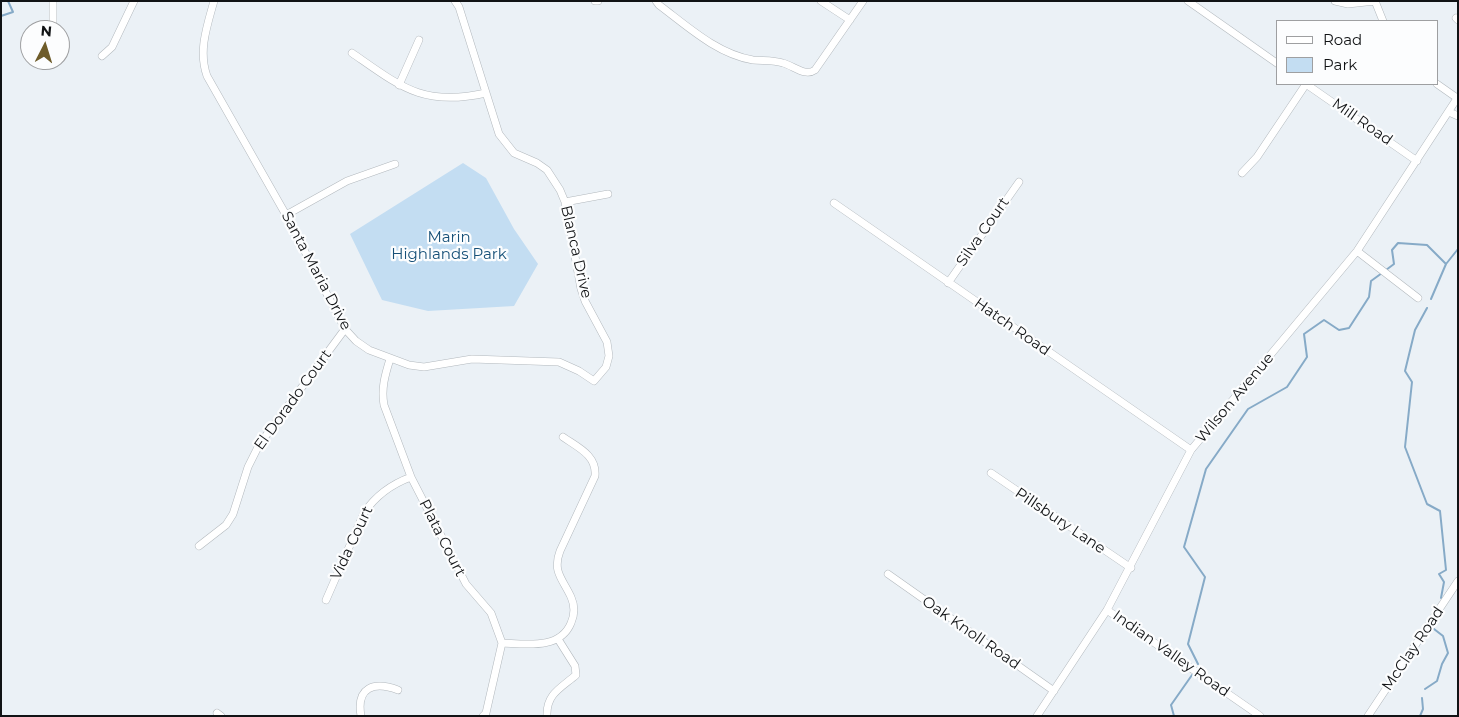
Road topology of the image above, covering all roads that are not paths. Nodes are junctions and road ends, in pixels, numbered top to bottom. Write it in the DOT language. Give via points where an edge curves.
graph roads {
  1 [pos="53,1"];
  2 [pos="134,1"];
  3 [pos="214,1"];
  4 [pos="455,1"];
  5 [pos="656,1"];
  6 [pos="821,1"];
  7 [pos="862,1"];
  8 [pos="1188,1"];
  9 [pos="1335,1"];
  10 [pos="1375,1"];
  11 [pos="53,20"];
  12 [pos="850,20"];
  13 [pos="1383,20"];
  14 [pos="419,40"];
  15 [pos="352,53"];
  16 [pos="102,56"];
  17 [pos="1276,63"];
  18 [pos="399,85"];
  19 [pos="1305,85"];
  20 [pos="1307,85"];
  21 [pos="1438,85"];
  22 [pos="486,93"];
  23 [pos="1457,98"];
  24 [pos="1449,112"];
  25 [pos="1458,116"];
  26 [pos="1417,161"];
  27 [pos="395,164"];
  28 [pos="1242,173"];
  29 [pos="1019,182"];
  30 [pos="608,194"];
  31 [pos="565,202"];
  32 [pos="834,203"];
  33 [pos="286,215"];
  34 [pos="1357,251"];
  35 [pos="948,283"];
  36 [pos="1418,298"];
  37 [pos="344,329"];
  38 [pos="390,359"];
  39 [pos="594,381"];
  40 [pos="562,437"];
  41 [pos="1191,450"];
  42 [pos="991,473"];
  43 [pos="411,477"];
  44 [pos="199,546"];
  45 [pos="1131,568"];
  46 [pos="888,574"];
  47 [pos="1458,581"];
  48 [pos="326,600"];
  49 [pos="1107,610"];
  50 [pos="558,639"];
  51 [pos="502,643"];
  52 [pos="398,690"];
  53 [pos="1054,691"];
  54 [pos="485,714"];
  55 [pos="361,716"];
  56 [pos="547,716"];
  57 [pos="1037,716"];
  58 [pos="1260,716"];
  59 [pos="1368,716"];
  1 -- 11 [label="street"];
  2 -- 16 [label="street" via="112,47"];
  3 -- 33 [label="street, Santa Maria Drive" via="204,38 207,76"];
  4 -- 22 [label="street, Blanca Drive"];
  5 -- 12 [label="street" via="726,52 752,60 774,60 810,73"];
  6 -- 12 [label="street"];
  7 -- 12 [label="street"];
  8 -- 17 [label="street"];
  9 -- 10 [label="street" via="1348,4"];
  10 -- 13 [label="street"];
  14 -- 18 [label="street"];
  15 -- 18 [label="street"];
  18 -- 22 [label="street" via="446,99"];
  19 -- 28 [label="street" via="1257,157"];
  20 -- 26 [label="street, Mill Road"];
  21 -- 23 [label="street"];
  22 -- 31 [label="street, Blanca Drive" via="499,134 507,146 547,170"];
  23 -- 24 [label="street, Wilson Avenue"];
  24 -- 25 [label="street"];
  24 -- 26 [label="street, Wilson Avenue"];
  26 -- 34 [label="street, Wilson Avenue"];
  27 -- 33 [label="street" via="347,181"];
  29 -- 35 [label="street, Silva Court"];
  30 -- 31 [label="street"];
  31 -- 39 [label="street, Blanca Drive" via="581,289 607,342 606,367"];
  32 -- 35 [label="street, Hatch Road"];
  33 -- 37 [label="street, Santa Maria Drive"];
  34 -- 36 [label="street"];
  34 -- 41 [label="street, Wilson Avenue"];
  35 -- 41 [label="street, Hatch Road"];
  37 -- 38 [label="street, Santa Maria Drive" via="369,350"];
  37 -- 44 [label="street, El Dorado Court" via="259,445 226,525"];
  38 -- 39 [label="street, Santa Maria Drive" via="424,367 472,359 559,362"];
  38 -- 43 [label="street, Plata Court" via="382,394"];
  40 -- 50 [label="street" via="592,459 595,476 557,558 557,569 574,609 568,630"];
  41 -- 45 [label="street, Wilson Avenue"];
  42 -- 45 [label="street, Pillsbury Lane"];
  43 -- 48 [label="street, Vida Court" via="382,492 364,512"];
  43 -- 51 [label="street, Plata Court" via="466,584 491,613"];
  45 -- 49 [label="street, Wilson Avenue"];
  46 -- 53 [label="street, Oak Knoll Road"];
  47 -- 59 [label="street, McClay Road"];
  49 -- 53 [label="street, Wilson Avenue"];
  49 -- 58 [label="street, Indian Valley Road"];
  50 -- 51 [label="street" via="545,643"];
  50 -- 56 [label="street" via="575,666 576,675 550,697 546,706"];
  51 -- 54 [label="street"];
  52 -- 55 [label="street" via="380,684 371,687 359,702"];
  53 -- 57 [label="street, Wilson Avenue"];
}
